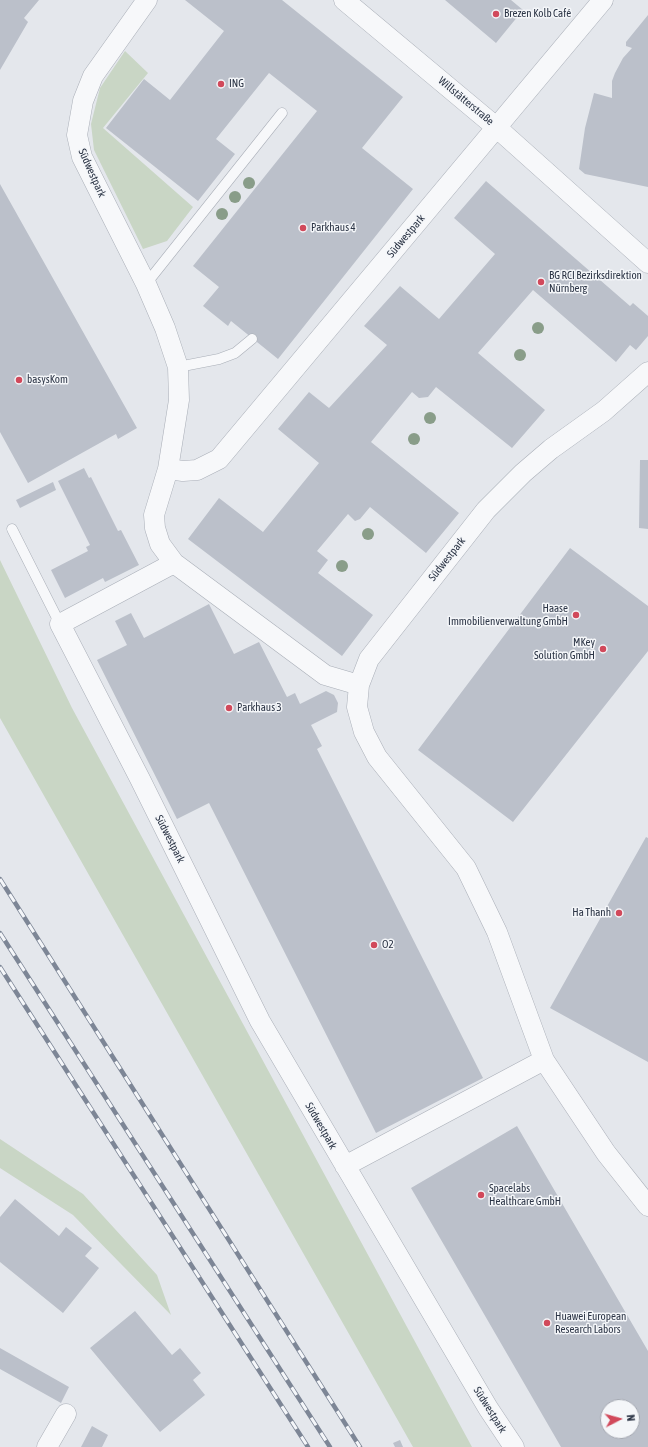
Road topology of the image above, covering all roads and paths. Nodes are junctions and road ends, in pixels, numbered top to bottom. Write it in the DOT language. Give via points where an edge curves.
graph roads {
  1 [pos="147,0"];
  2 [pos="344,0"];
  3 [pos="603,0"];
  4 [pos="282,113"];
  5 [pos="496,127"];
  6 [pos="648,263"];
  7 [pos="146,284"];
  8 [pos="252,338"];
  9 [pos="178,367"];
  10 [pos="648,372"];
  11 [pos="168,469"];
  12 [pos="12,529"];
  13 [pos="174,563"];
  14 [pos="60,624"];
  15 [pos="359,685"];
  16 [pos="544,1060"];
  17 [pos="345,1166"];
  18 [pos="648,1206"];
  19 [pos="66,1414"];
  20 [pos="47,1447"];
  21 [pos="514,1447"];
  1 -- 7 [label="street, Südwestpark" via="93,76 83,101 77,135 82,156"];
  2 -- 5 [label="street, Willstätterstraße"];
  3 -- 5 [label="street, Willstätterstraße"];
  4 -- 7 [label="lane"];
  5 -- 6 [label="street"];
  5 -- 11 [label="street, Südwestpark" via="219,459 197,470"];
  7 -- 9 [label="street, Südwestpark"];
  8 -- 9 [label="lane" via="235,353 219,359"];
  9 -- 11 [label="street, Südwestpark" via="180,400"];
  10 -- 15 [label="street, Südwestpark" via="604,411 534,463 486,510 370,658"];
  11 -- 13 [label="street, Südwestpark" via="154,515 160,544"];
  12 -- 14 [label="lane"];
  13 -- 14 [label="street"];
  13 -- 15 [label="street, Südwestpark" via="325,674"];
  14 -- 17 [label="street, Südwestpark" via="260,1021"];
  15 -- 16 [label="street, Südwestpark" via="357,707 364,732 386,769 466,868 497,932"];
  16 -- 17 [label="street"];
  16 -- 18 [label="street, Südwestpark" via="606,1153"];
  17 -- 21 [label="street, Südwestpark" via="488,1408"];
  19 -- 20 [label="street"];
}
